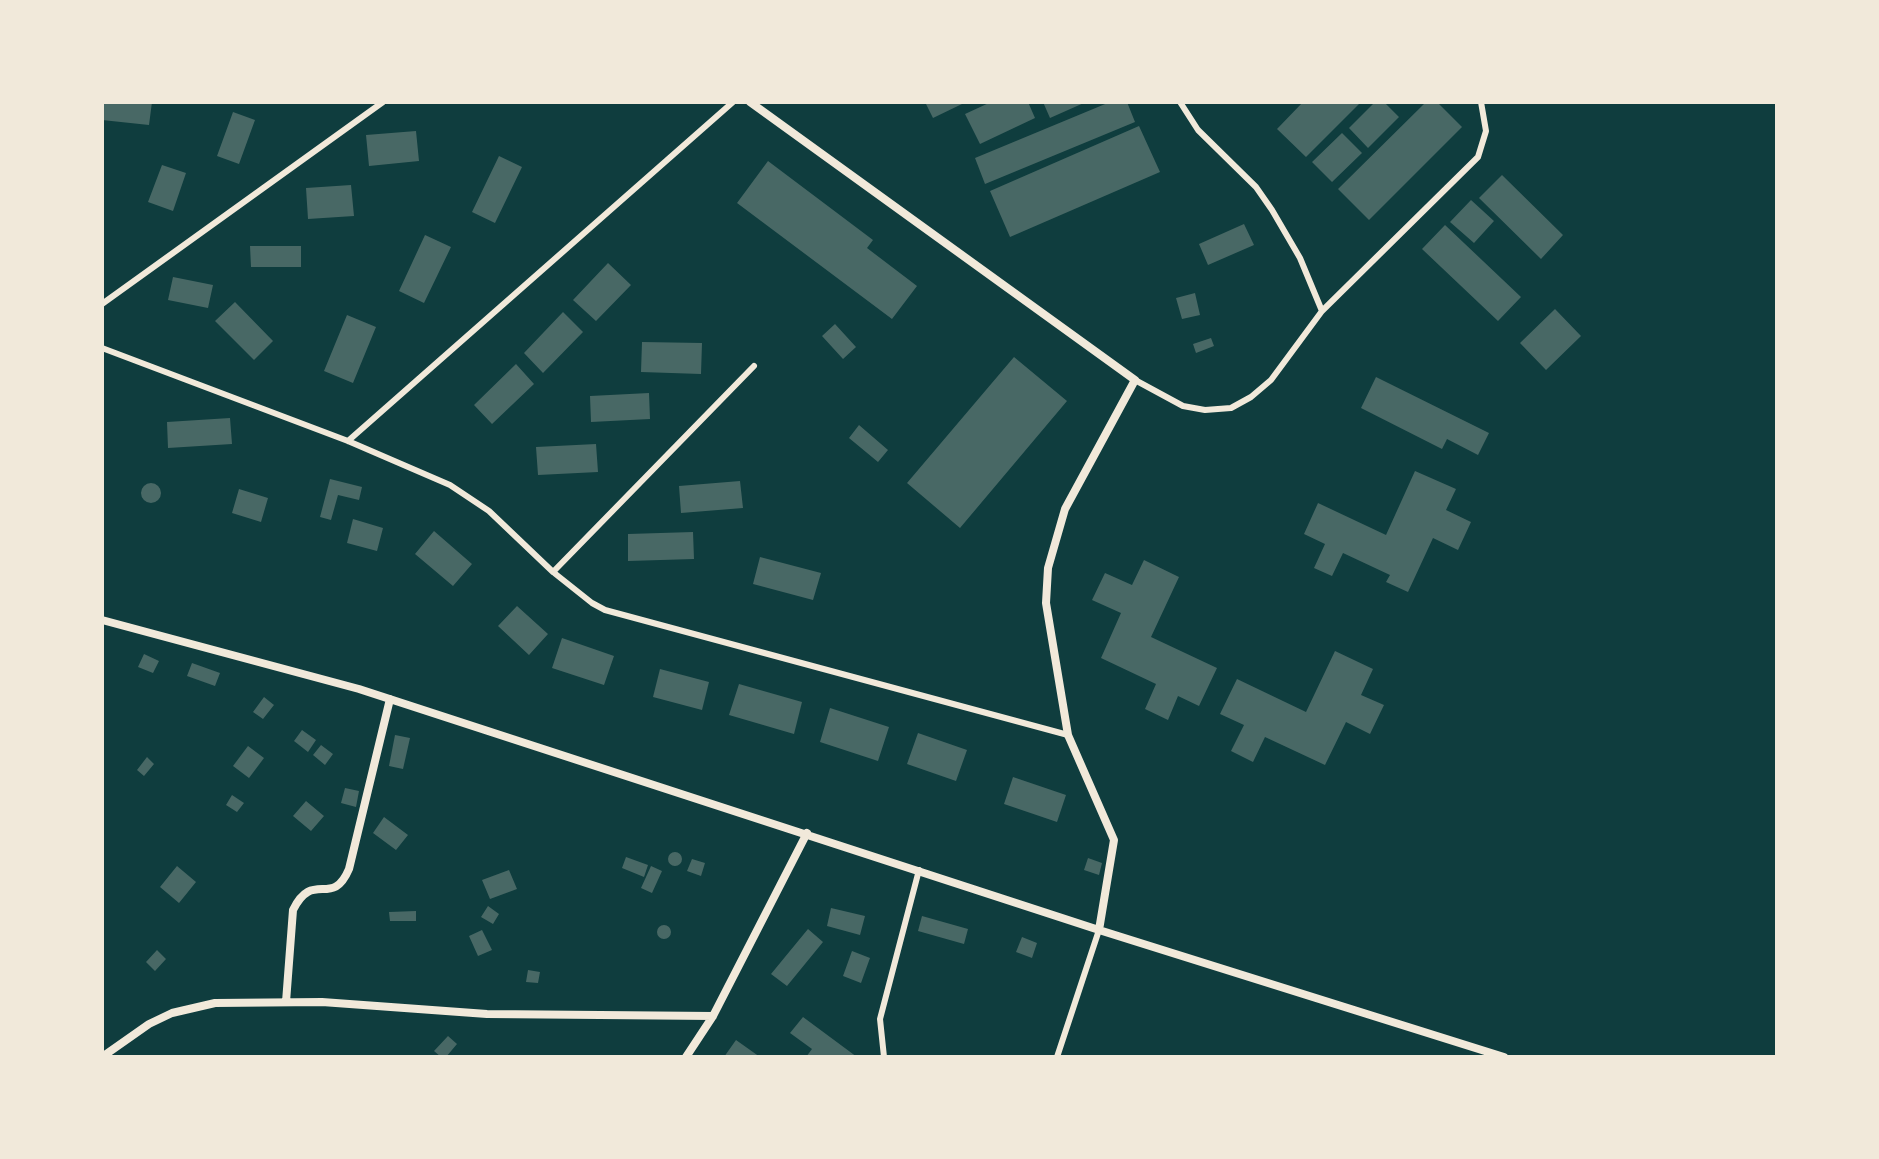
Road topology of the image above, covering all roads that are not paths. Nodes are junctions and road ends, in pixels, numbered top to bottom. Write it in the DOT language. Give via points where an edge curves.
graph roads {
  1 [pos="383,102"];
  2 [pos="733,102"];
  3 [pos="750,102"];
  4 [pos="1180,102"];
  5 [pos="1481,102"];
  6 [pos="102,304"];
  7 [pos="1322,311"];
  8 [pos="102,348"];
  9 [pos="754,366"];
  10 [pos="1135,380"];
  11 [pos="348,441"];
  12 [pos="553,572"];
  13 [pos="102,620"];
  14 [pos="390,699"];
  15 [pos="1068,735"];
  16 [pos="807,833"];
  17 [pos="919,870"];
  18 [pos="1099,930"];
  19 [pos="286,1002"];
  20 [pos="713,1016"];
  21 [pos="102,1057"];
  22 [pos="686,1057"];
  23 [pos="884,1057"];
  24 [pos="1057,1057"];
  25 [pos="1504,1057"];
  1 -- 6 [label="lane"];
  2 -- 11 [label="lane"];
  3 -- 10 [label="street"];
  4 -- 7 [label="lane" via="1198,130 1272,210"];
  5 -- 7 [label="lane" via="1486,131 1478,157"];
  7 -- 10 [label="lane" via="1271,380 1231,408 1183,406"];
  8 -- 11 [label="lane"];
  9 -- 12 [label="lane"];
  10 -- 15 [label="street" via="1065,509 1048,568 1046,603"];
  11 -- 12 [label="lane" via="470,497"];
  12 -- 15 [label="lane" via="605,610"];
  13 -- 14 [label="street"];
  14 -- 16 [label="street"];
  14 -- 19 [label="street" via="343,883 308,890 293,910"];
  15 -- 18 [label="street" via="1114,840"];
  16 -- 17 [label="street"];
  16 -- 20 [label="street"];
  17 -- 18 [label="street"];
  17 -- 23 [label="lane" via="880,1019"];
  18 -- 24 [label="lane"];
  18 -- 25 [label="street"];
  19 -- 20 [label="street" via="487,1014"];
  19 -- 21 [label="street" via="215,1003 172,1013"];
  20 -- 22 [label="street"];
}
